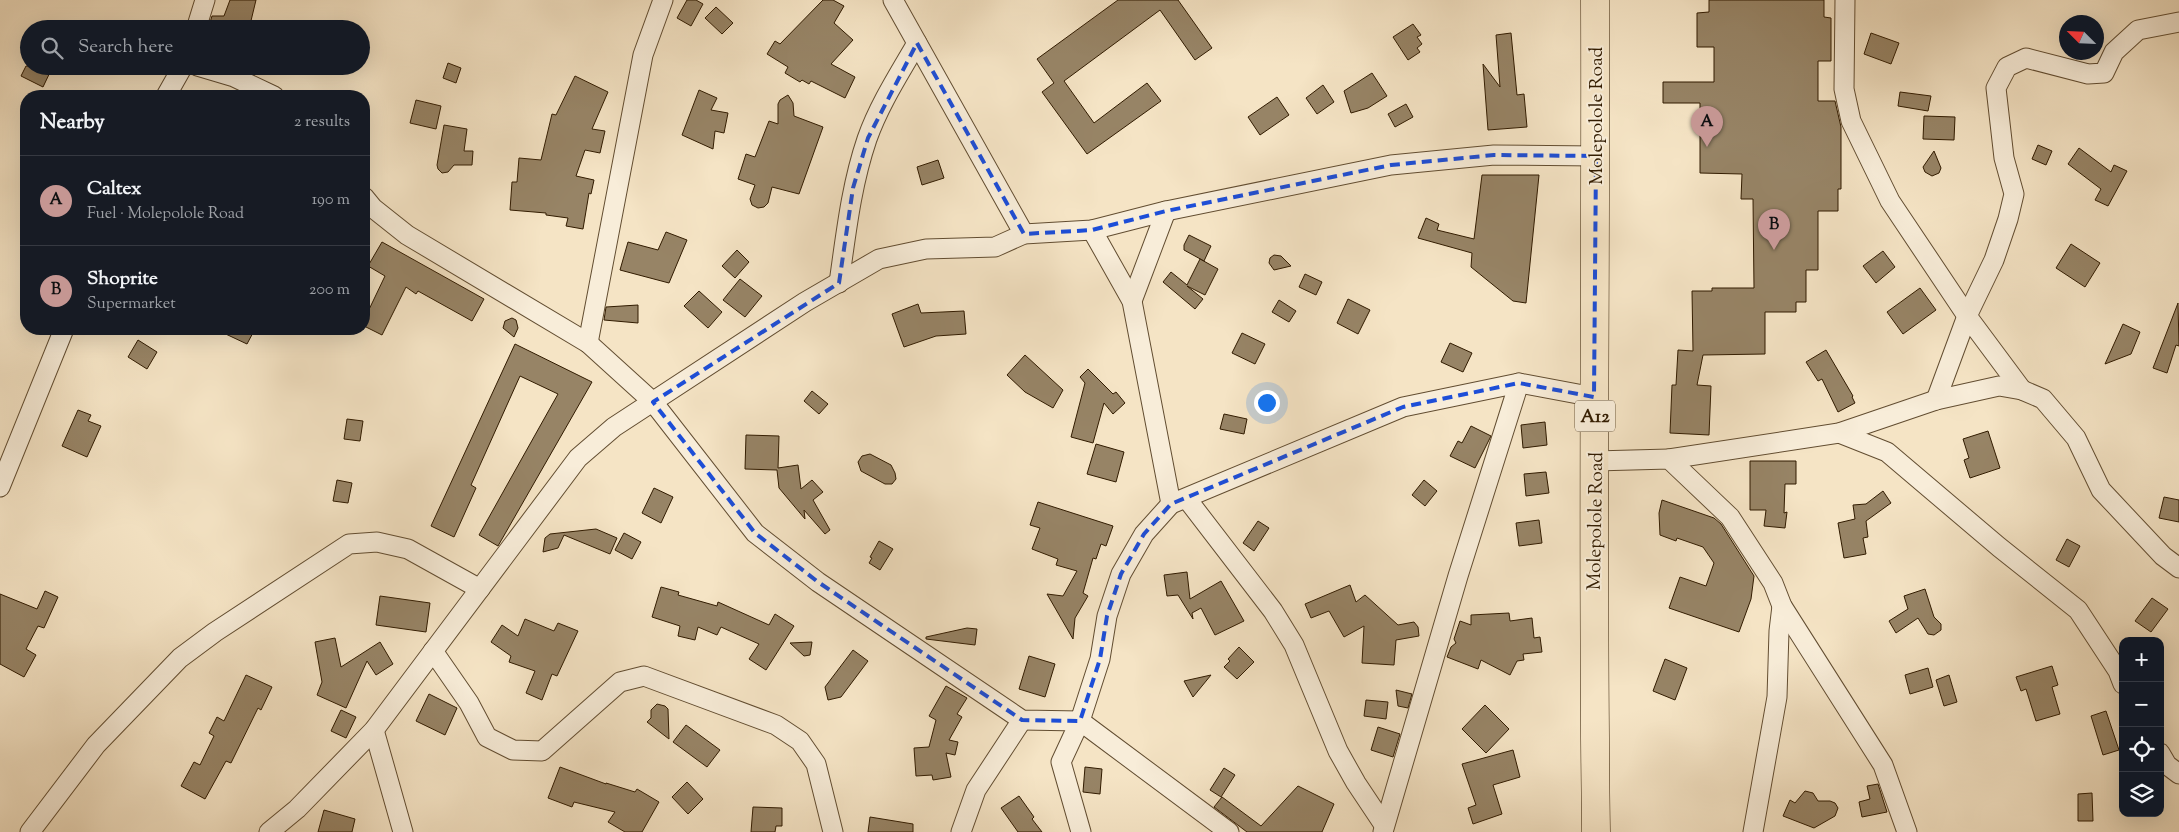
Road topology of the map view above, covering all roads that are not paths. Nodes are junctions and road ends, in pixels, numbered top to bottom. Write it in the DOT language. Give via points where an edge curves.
graph roads {
  1 [pos="205,0"];
  2 [pos="663,0"];
  3 [pos="1595,0"];
  4 [pos="1844,0"];
  5 [pos="890,2"];
  6 [pos="199,20"];
  7 [pos="2179,22"];
  8 [pos="917,43"];
  9 [pos="177,75"];
  10 [pos="227,75"];
  11 [pos="169,90"];
  12 [pos="261,90"];
  13 [pos="1596,156"];
  14 [pos="370,204"];
  15 [pos="1166,211"];
  16 [pos="1092,230"];
  17 [pos="1024,234"];
  18 [pos="838,283"];
  19 [pos="1132,300"];
  20 [pos="1967,316"];
  21 [pos="62,335"];
  22 [pos="588,343"];
  23 [pos="1519,383"];
  24 [pos="2022,390"];
  25 [pos="1594,397"];
  26 [pos="1936,400"];
  27 [pos="653,402"];
  28 [pos="1839,433"];
  29 [pos="1669,459"];
  30 [pos="1595,461"];
  31 [pos="0,487"];
  32 [pos="1179,502"];
  33 [pos="2179,568"];
  34 [pos="480,589"];
  35 [pos="1782,606"];
  36 [pos="433,651"];
  37 [pos="2122,682"];
  38 [pos="1022,720"];
  39 [pos="1080,721"];
  40 [pos="374,730"];
  41 [pos="2164,760"];
  42 [pos="2179,774"];
  43 [pos="1384,828"];
  44 [pos="30,832"];
  45 [pos="270,832"];
  46 [pos="403,832"];
  47 [pos="833,832"];
  48 [pos="961,832"];
  49 [pos="1081,832"];
  50 [pos="1229,832"];
  51 [pos="1596,832"];
  52 [pos="1753,832"];
  53 [pos="1908,832"];
  1 -- 6 [label="street"];
  2 -- 22 [label="street" via="643,55"];
  3 -- 13 [label="main road, Molepolole Road / A12"];
  4 -- 20 [label="street" via="1844,89 1851,121 1890,201"];
  5 -- 8 [label="street"];
  7 -- 20 [label="street" via="2138,30 2114,52 2104,73 2088,74 2026,58 2007,67 1996,88 2004,158 2014,194 1994,260"];
  8 -- 17 [label="street"];
  8 -- 18 [label="street" via="868,138 853,188"];
  9 -- 11 [label="street"];
  10 -- 12 [label="street"];
  13 -- 15 [label="street" via="1494,155 1391,165"];
  13 -- 25 [label="main road, Molepolole Road / A12"];
  14 -- 22 [label="street" via="407,234"];
  15 -- 16 [label="street"];
  15 -- 19 [label="street"];
  16 -- 17 [label="street"];
  16 -- 19 [label="street"];
  17 -- 18 [label="street" via="995,247 926,249 880,259"];
  18 -- 27 [label="street"];
  19 -- 32 [label="street"];
  20 -- 24 [label="street"];
  20 -- 26 [label="street"];
  21 -- 31 [label="street"];
  22 -- 27 [label="street"];
  23 -- 25 [label="street"];
  23 -- 32 [label="street" via="1403,407"];
  23 -- 43 [label="street"];
  24 -- 26 [label="street" via="1999,386"];
  24 -- 33 [label="street" via="2043,399 2076,438 2101,490 2163,556"];
  25 -- 30 [label="main road, Molepolole Road / A12"];
  26 -- 28 [label="street"];
  27 -- 34 [label="street" via="614,427 578,458"];
  27 -- 38 [label="street" via="755,533 818,582"];
  28 -- 29 [label="street"];
  28 -- 37 [label="street" via="1887,452 2078,610"];
  29 -- 30 [label="street"];
  29 -- 35 [label="street" via="1730,517 1773,583"];
  30 -- 51 [label="main road, Molepolole Road / A12"];
  32 -- 39 [label="street" via="1144,534 1121,574 1108,616 1100,659"];
  32 -- 43 [label="street" via="1274,611 1307,672 1338,751"];
  34 -- 36 [label="street"];
  34 -- 44 [label="street" via="408,549 377,542 349,544 180,658 96,745"];
  35 -- 52 [label="street" via="1777,697"];
  35 -- 53 [label="street" via="1882,765"];
  36 -- 40 [label="street"];
  36 -- 47 [label="street" via="469,703 487,737 512,750 542,751 620,682 644,676 776,725 800,741 816,764"];
  38 -- 39 [label="street"];
  38 -- 48 [label="street" via="976,790"];
  39 -- 49 [label="street" via="1061,762"];
  39 -- 50 [label="street"];
  40 -- 45 [label="street"];
  40 -- 46 [label="street"];
  41 -- 42 [label="street"];
}
